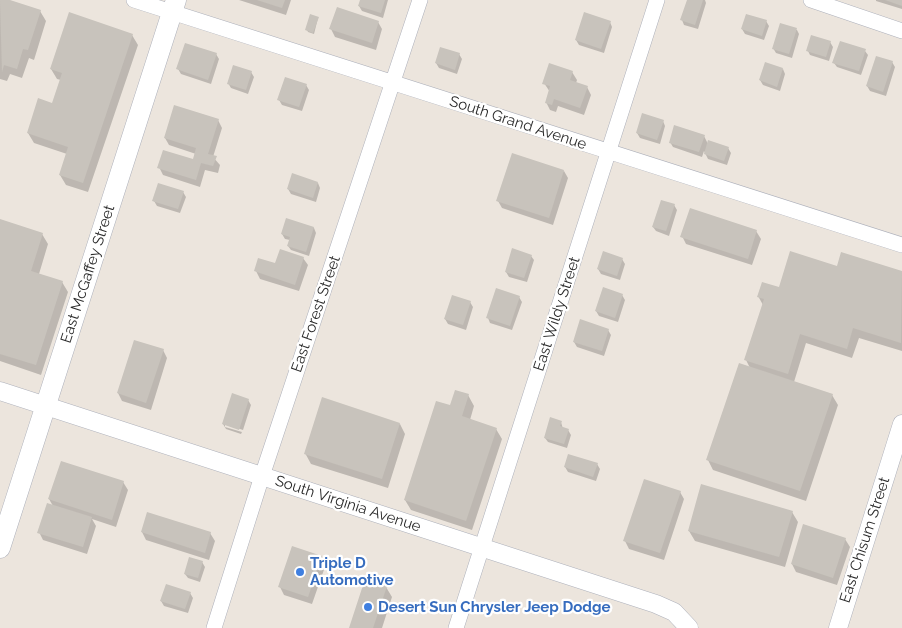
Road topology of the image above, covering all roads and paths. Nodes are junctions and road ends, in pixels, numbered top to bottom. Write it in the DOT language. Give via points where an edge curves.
graph roads {
  1 [pos="134,0"];
  2 [pos="420,0"];
  3 [pos="657,0"];
  4 [pos="810,0"];
  5 [pos="174,6"];
  6 [pos="902,31"];
  7 [pos="394,83"];
  8 [pos="609,152"];
  9 [pos="902,245"];
  10 [pos="0,391"];
  11 [pos="46,405"];
  12 [pos="902,424"];
  13 [pos="262,476"];
  14 [pos="0,548"];
  15 [pos="481,548"];
  16 [pos="214,628"];
  17 [pos="456,628"];
  18 [pos="689,628"];
  19 [pos="838,628"];
  1 -- 5 [label="street, South Grand Avenue"];
  2 -- 7 [label="street, East Forest Street"];
  3 -- 8 [label="street, East Wildy Street"];
  4 -- 6 [label="street"];
  5 -- 7 [label="street, South Grand Avenue"];
  5 -- 11 [label="main road, East McGaffey Street"];
  7 -- 8 [label="street, South Grand Avenue"];
  7 -- 13 [label="street, East Forest Street"];
  8 -- 9 [label="street, South Grand Avenue"];
  8 -- 15 [label="street, East Wildy Street"];
  10 -- 11 [label="street, South Virginia Avenue"];
  11 -- 13 [label="street, South Virginia Avenue"];
  11 -- 14 [label="main road, East McGaffey Street"];
  12 -- 19 [label="street, East Chisum Street"];
  13 -- 15 [label="street, South Virginia Avenue"];
  13 -- 16 [label="street, East Forest Street"];
  15 -- 17 [label="street, East Wildy Street"];
  15 -- 18 [label="street, South Virginia Avenue" via="656,604 674,612"];
}
